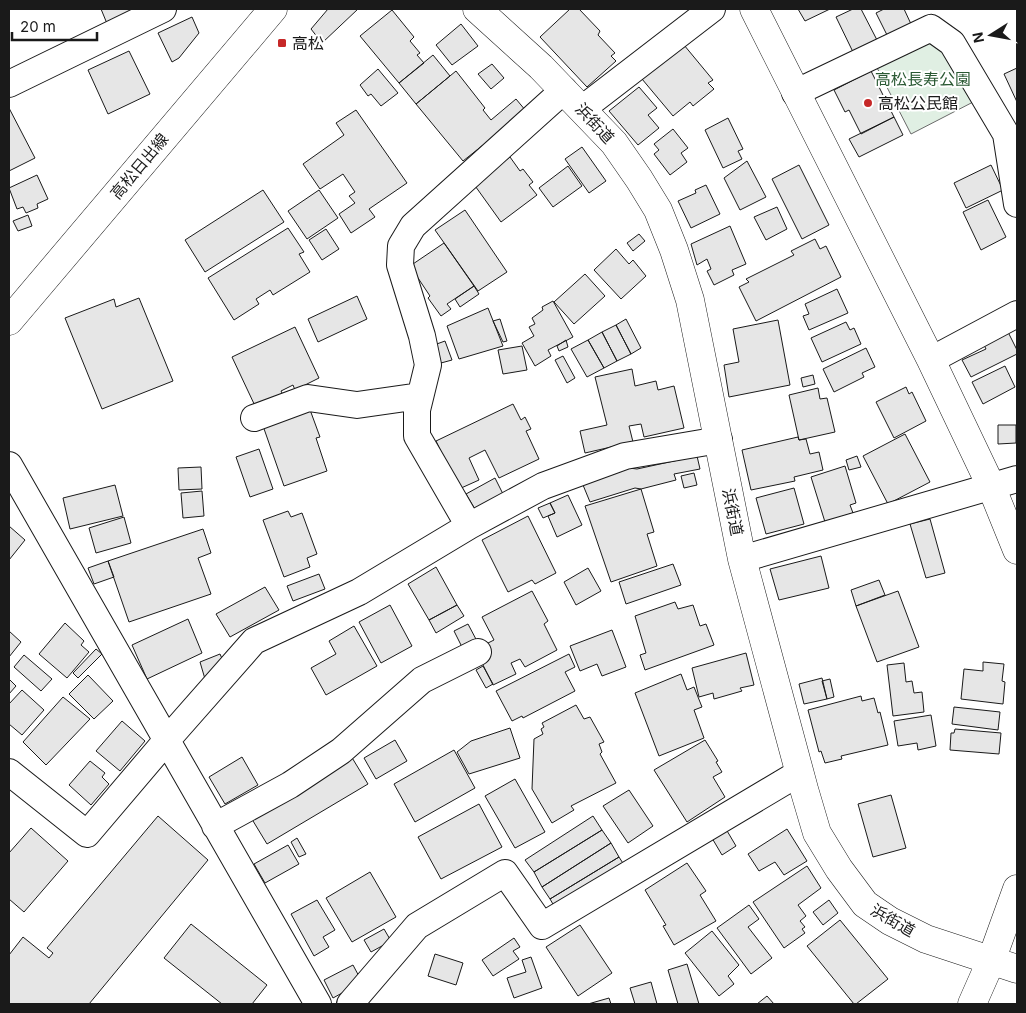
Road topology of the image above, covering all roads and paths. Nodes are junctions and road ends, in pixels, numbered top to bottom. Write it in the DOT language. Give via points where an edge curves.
graph roads {
  1 [pos="163,9"];
  2 [pos="476,9"];
  3 [pos="712,9"];
  4 [pos="754,9"];
  5 [pos="268,10"];
  6 [pos="9,84"];
  7 [pos="795,93"];
  8 [pos="573,100"];
  9 [pos="1017,204"];
  10 [pos="1017,314"];
  11 [pos="9,321"];
  12 [pos="930,360"];
  13 [pos="420,396"];
  14 [pos="254,418"];
  15 [pos="719,440"];
  16 [pos="9,465"];
  17 [pos="1017,479"];
  18 [pos="991,486"];
  19 [pos="469,526"];
  20 [pos="1017,550"];
  21 [pos="742,559"];
  22 [pos="478,652"];
  23 [pos="166,741"];
  24 [pos="9,772"];
  25 [pos="800,773"];
  26 [pos="215,826"];
  27 [pos="1017,889"];
  28 [pos="991,961"];
  29 [pos="1017,970"];
  30 [pos="318,1004"];
  31 [pos="350,1004"];
  32 [pos="972,1004"];
  1 -- 6 [label="street"];
  2 -- 8 [label="street, 浜街道" via="541,66"];
  3 -- 8 [label="street"];
  4 -- 7 [label="street"];
  5 -- 11 [label="street, 高松日出線"];
  7 -- 9 [label="street" via="931,28 952,43 1006,134"];
  7 -- 12 [label="street"];
  8 -- 13 [label="street" via="413,226 401,246 400,265 428,365"];
  8 -- 15 [label="street, 浜街道" via="614,143 658,210 690,300"];
  10 -- 12 [label="street"];
  12 -- 18 [label="street"];
  13 -- 14 [label="street" via="357,406 308,398"];
  13 -- 19 [label="street" via="417,436"];
  15 -- 19 [label="street" via="625,456 543,486"];
  15 -- 21 [label="street, 浜街道"];
  16 -- 23 [label="street"];
  17 -- 18 [label="street"];
  18 -- 20 [label="street"];
  18 -- 21 [label="street"];
  19 -- 23 [label="street" via="359,592 254,641"];
  21 -- 25 [label="street, 浜街道"];
  22 -- 26 [label="street" via="422,680 341,751 290,786"];
  23 -- 24 [label="street" via="87,834"];
  23 -- 26 [label="street"];
  25 -- 28 [label="street, 浜街道" via="818,833 865,904 926,939"];
  25 -- 31 [label="street" via="542,926 505,873 417,926"];
  26 -- 30 [label="street"];
  27 -- 28 [label="street"];
  28 -- 29 [label="street, 浜街道"];
  28 -- 32 [label="street"];
}
